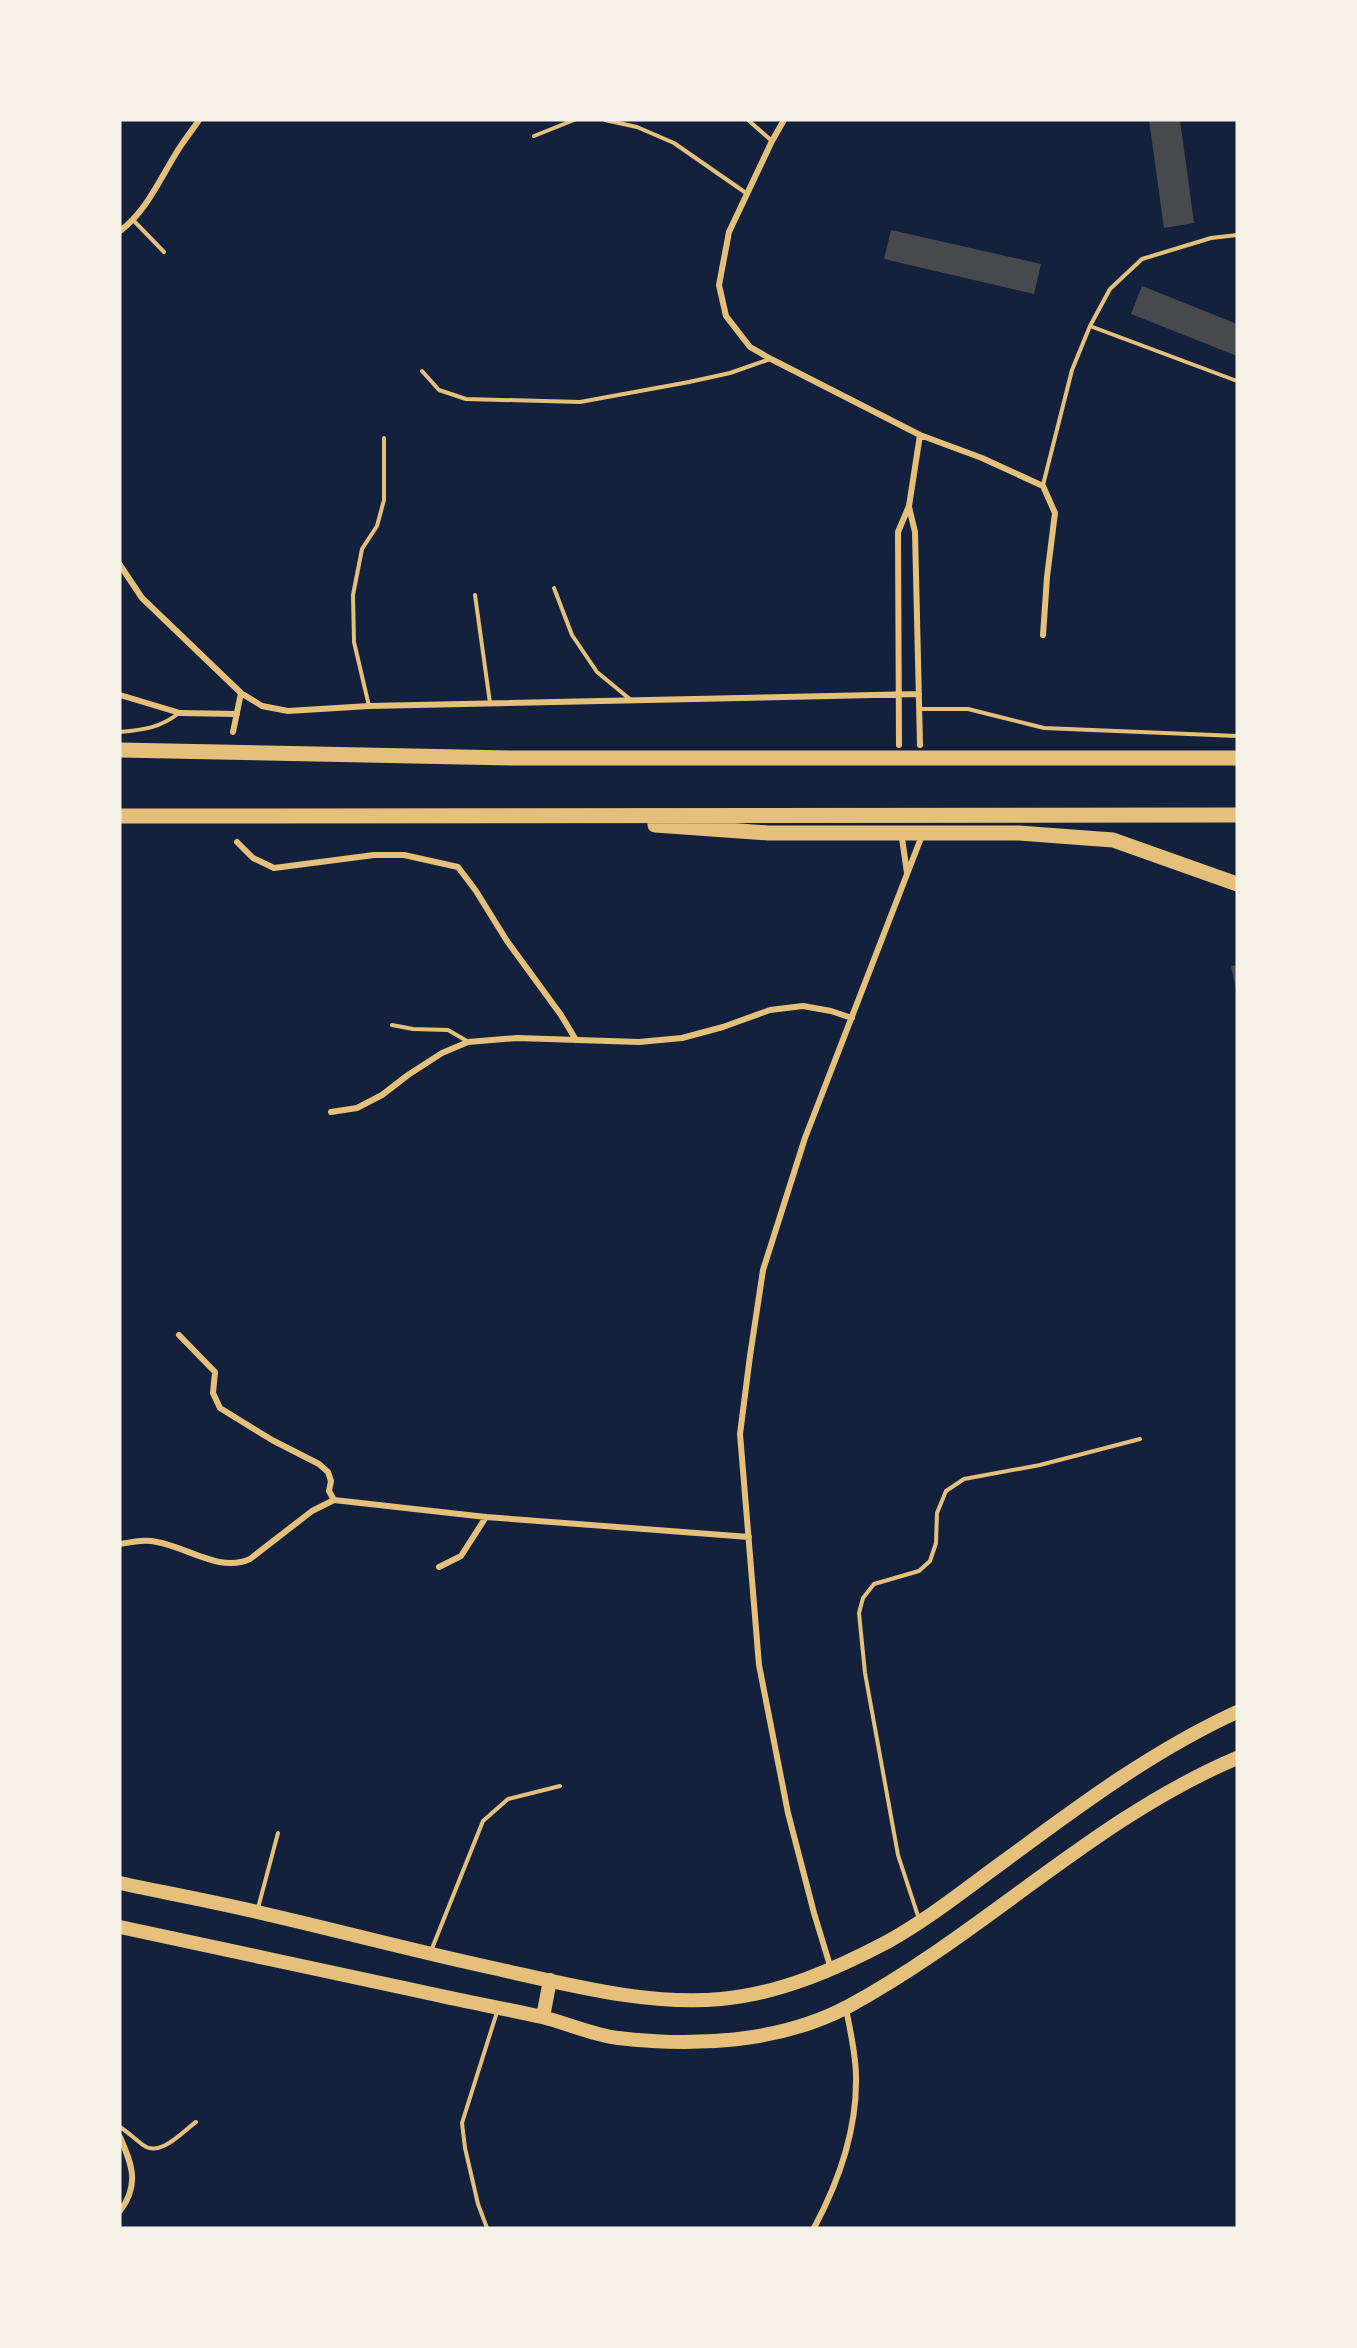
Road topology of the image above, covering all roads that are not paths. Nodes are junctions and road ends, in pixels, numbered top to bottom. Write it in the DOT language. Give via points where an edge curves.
graph roads {
  1 [pos="199,120"];
  2 [pos="574,120"];
  3 [pos="605,120"];
  4 [pos="748,120"];
  5 [pos="784,120"];
  6 [pos="534,136"];
  7 [pos="772,141"];
  8 [pos="746,193"];
  9 [pos="134,221"];
  10 [pos="120,231"];
  11 [pos="1237,235"];
  12 [pos="164,252"];
  13 [pos="1090,326"];
  14 [pos="771,359"];
  15 [pos="422,371"];
  16 [pos="1237,381"];
  17 [pos="920,435"];
  18 [pos="384,438"];
  19 [pos="1043,486"];
  20 [pos="909,506"];
  21 [pos="120,565"];
  22 [pos="554,588"];
  23 [pos="475,595"];
  24 [pos="1043,635"];
  25 [pos="241,693"];
  26 [pos="897,694"];
  27 [pos="919,694"];
  28 [pos="120,695"];
  29 [pos="631,700"];
  30 [pos="490,703"];
  31 [pos="369,706"];
  32 [pos="919,709"];
  33 [pos="180,713"];
  34 [pos="237,714"];
  35 [pos="120,732"];
  36 [pos="233,732"];
  37 [pos="1237,736"];
  38 [pos="899,745"];
  39 [pos="920,745"];
  40 [pos="120,750"];
  41 [pos="1237,758"];
  42 [pos="512,815"];
  43 [pos="1237,815"];
  44 [pos="120,816"];
  45 [pos="903,838"];
  46 [pos="921,838"];
  47 [pos="237,842"];
  48 [pos="907,874"];
  49 [pos="1237,884"];
  50 [pos="852,1018"];
  51 [pos="393,1025"];
  52 [pos="576,1040"];
  53 [pos="468,1042"];
  54 [pos="331,1112"];
  55 [pos="179,1335"];
  56 [pos="1140,1439"];
  57 [pos="334,1500"];
  58 [pos="486,1517"];
  59 [pos="749,1537"];
  60 [pos="120,1544"];
  61 [pos="439,1568"];
  62 [pos="1237,1712"];
  63 [pos="1237,1758"];
  64 [pos="560,1786"];
  65 [pos="278,1833"];
  66 [pos="120,1883"];
  67 [pos="256,1912"];
  68 [pos="920,1922"];
  69 [pos="120,1927"];
  70 [pos="429,1954"];
  71 [pos="832,1970"];
  72 [pos="550,1980"];
  73 [pos="498,2008"];
  74 [pos="846,2008"];
  75 [pos="543,2017"];
  76 [pos="196,2122"];
  77 [pos="120,2127"];
  78 [pos="120,2137"];
  79 [pos="120,2211"];
  80 [pos="487,2228"];
  81 [pos="814,2228"];
  1 -- 9 [label="street"];
  2 -- 6 [label="lane"];
  3 -- 8 [label="lane" via="637,127 674,143"];
  4 -- 7 [label="lane"];
  5 -- 7 [label="street"];
  7 -- 8 [label="street"];
  8 -- 14 [label="street" via="729,232 719,285 726,316 750,347"];
  9 -- 10 [label="street"];
  9 -- 12 [label="lane"];
  11 -- 13 [label="lane" via="1211,238 1142,259 1110,289"];
  13 -- 16 [label="lane"];
  13 -- 19 [label="lane" via="1072,370"];
  14 -- 15 [label="lane" via="720,375 580,402 466,399 439,390"];
  14 -- 17 [label="street"];
  17 -- 19 [label="street"];
  17 -- 20 [label="street"];
  18 -- 31 [label="lane" via="384,500 362,549 353,595 354,642"];
  19 -- 24 [label="street" via="1055,513"];
  20 -- 26 [label="street" via="898,532"];
  20 -- 27 [label="street" via="915,532"];
  21 -- 25 [label="street" via="142,598"];
  22 -- 29 [label="lane" via="572,635 597,672"];
  23 -- 30 [label="lane"];
  25 -- 31 [label="street" via="261,706 288,711"];
  25 -- 34 [label="street"];
  26 -- 27 [label="street"];
  26 -- 29 [label="street"];
  26 -- 38 [label="street"];
  27 -- 32 [label="street"];
  28 -- 33 [label="street"];
  29 -- 30 [label="street"];
  30 -- 31 [label="street"];
  32 -- 37 [label="lane" via="968,709 1044,729"];
  32 -- 39 [label="street"];
  33 -- 34 [label="street"];
  33 -- 35 [label="lane" via="147,730"];
  34 -- 36 [label="street"];
  40 -- 41 [label="highway" via="512,758"];
  42 -- 43 [label="highway"];
  42 -- 44 [label="highway"];
  42 -- 49 [label="highway" via="768,833 1019,833 1113,840"];
  45 -- 48 [label="street"];
  46 -- 48 [label="street"];
  47 -- 52 [label="street" via="253,858 274,868 374,855 404,855 458,867"];
  48 -- 50 [label="street"];
  50 -- 52 [label="street" via="803,1006 770,1010 682,1038 639,1042"];
  50 -- 59 [label="street" via="805,1137 763,1270 740,1434"];
  51 -- 53 [label="lane" via="448,1030"];
  52 -- 53 [label="street" via="517,1038"];
  53 -- 54 [label="street" via="442,1053 357,1108"];
  55 -- 57 [label="street" via="215,1372 213,1393 220,1408 320,1464 328,1472 329,1491"];
  56 -- 68 [label="lane" via="1040,1465 964,1479 946,1491 937,1512 936,1544 930,1561 919,1571 874,1584 862,1598 859,1613 865,1673 898,1855"];
  57 -- 58 [label="street"];
  57 -- 60 [label="street" via="312,1511 239,1564 158,1542"];
  58 -- 59 [label="street"];
  58 -- 61 [label="street" via="461,1556"];
  59 -- 71 [label="street" via="759,1665 788,1813"];
  62 -- 68 [label="highway" via="1207,1726 1079,1805"];
  63 -- 74 [label="highway" via="1180,1784 1117,1824 923,1962"];
  64 -- 70 [label="lane" via="508,1799 483,1821"];
  65 -- 67 [label="lane"];
  66 -- 67 [label="highway"];
  67 -- 70 [label="highway"];
  68 -- 71 [label="highway"];
  69 -- 73 [label="highway"];
  70 -- 72 [label="highway"];
  71 -- 72 [label="highway" via="778,1988 721,1999 641,1998"];
  72 -- 75 [label="highway"];
  73 -- 75 [label="highway"];
  73 -- 80 [label="lane" via="462,2123 478,2204"];
  74 -- 75 [label="highway" via="790,2030 747,2038 677,2041 615,2038"];
  74 -- 81 [label="street" via="856,2078 854,2106 843,2160"];
  76 -- 77 [label="lane" via="154,2150"];
  78 -- 79 [label="street" via="133,2180 131,2194"];
}
